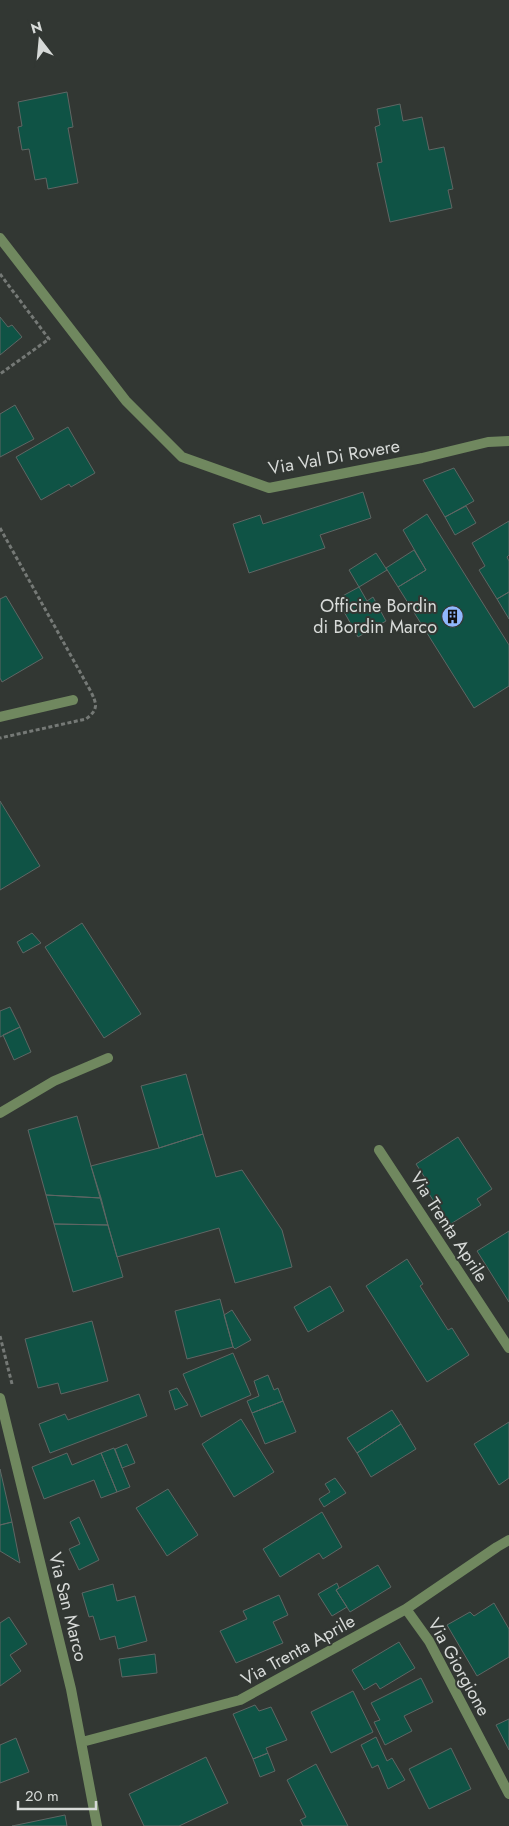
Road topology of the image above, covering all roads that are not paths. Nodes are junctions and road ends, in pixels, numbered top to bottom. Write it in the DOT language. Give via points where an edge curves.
graph roads {
  1 [pos="0,238"];
  2 [pos="509,441"];
  3 [pos="73,700"];
  4 [pos="0,717"];
  5 [pos="108,1058"];
  6 [pos="0,1113"];
  7 [pos="379,1150"];
  8 [pos="509,1348"];
  9 [pos="0,1398"];
  10 [pos="509,1540"];
  11 [pos="406,1609"];
  12 [pos="82,1742"];
  13 [pos="509,1794"];
  14 [pos="97,1826"];
  1 -- 2 [label="street, Via Val Di Rovere" via="126,402 182,457 268,488 488,442"];
  3 -- 4 [label="street"];
  5 -- 6 [label="street" via="54,1081"];
  7 -- 8 [label="street, Via Trenta Aprile"];
  9 -- 12 [label="street, Via San Marco"];
  10 -- 11 [label="street, Via Trenta Aprile"];
  11 -- 12 [label="street, Via Trenta Aprile" via="240,1700"];
  11 -- 13 [label="street, Via Giorgione" via="429,1641"];
  12 -- 14 [label="street, Via San Marco"];
}
